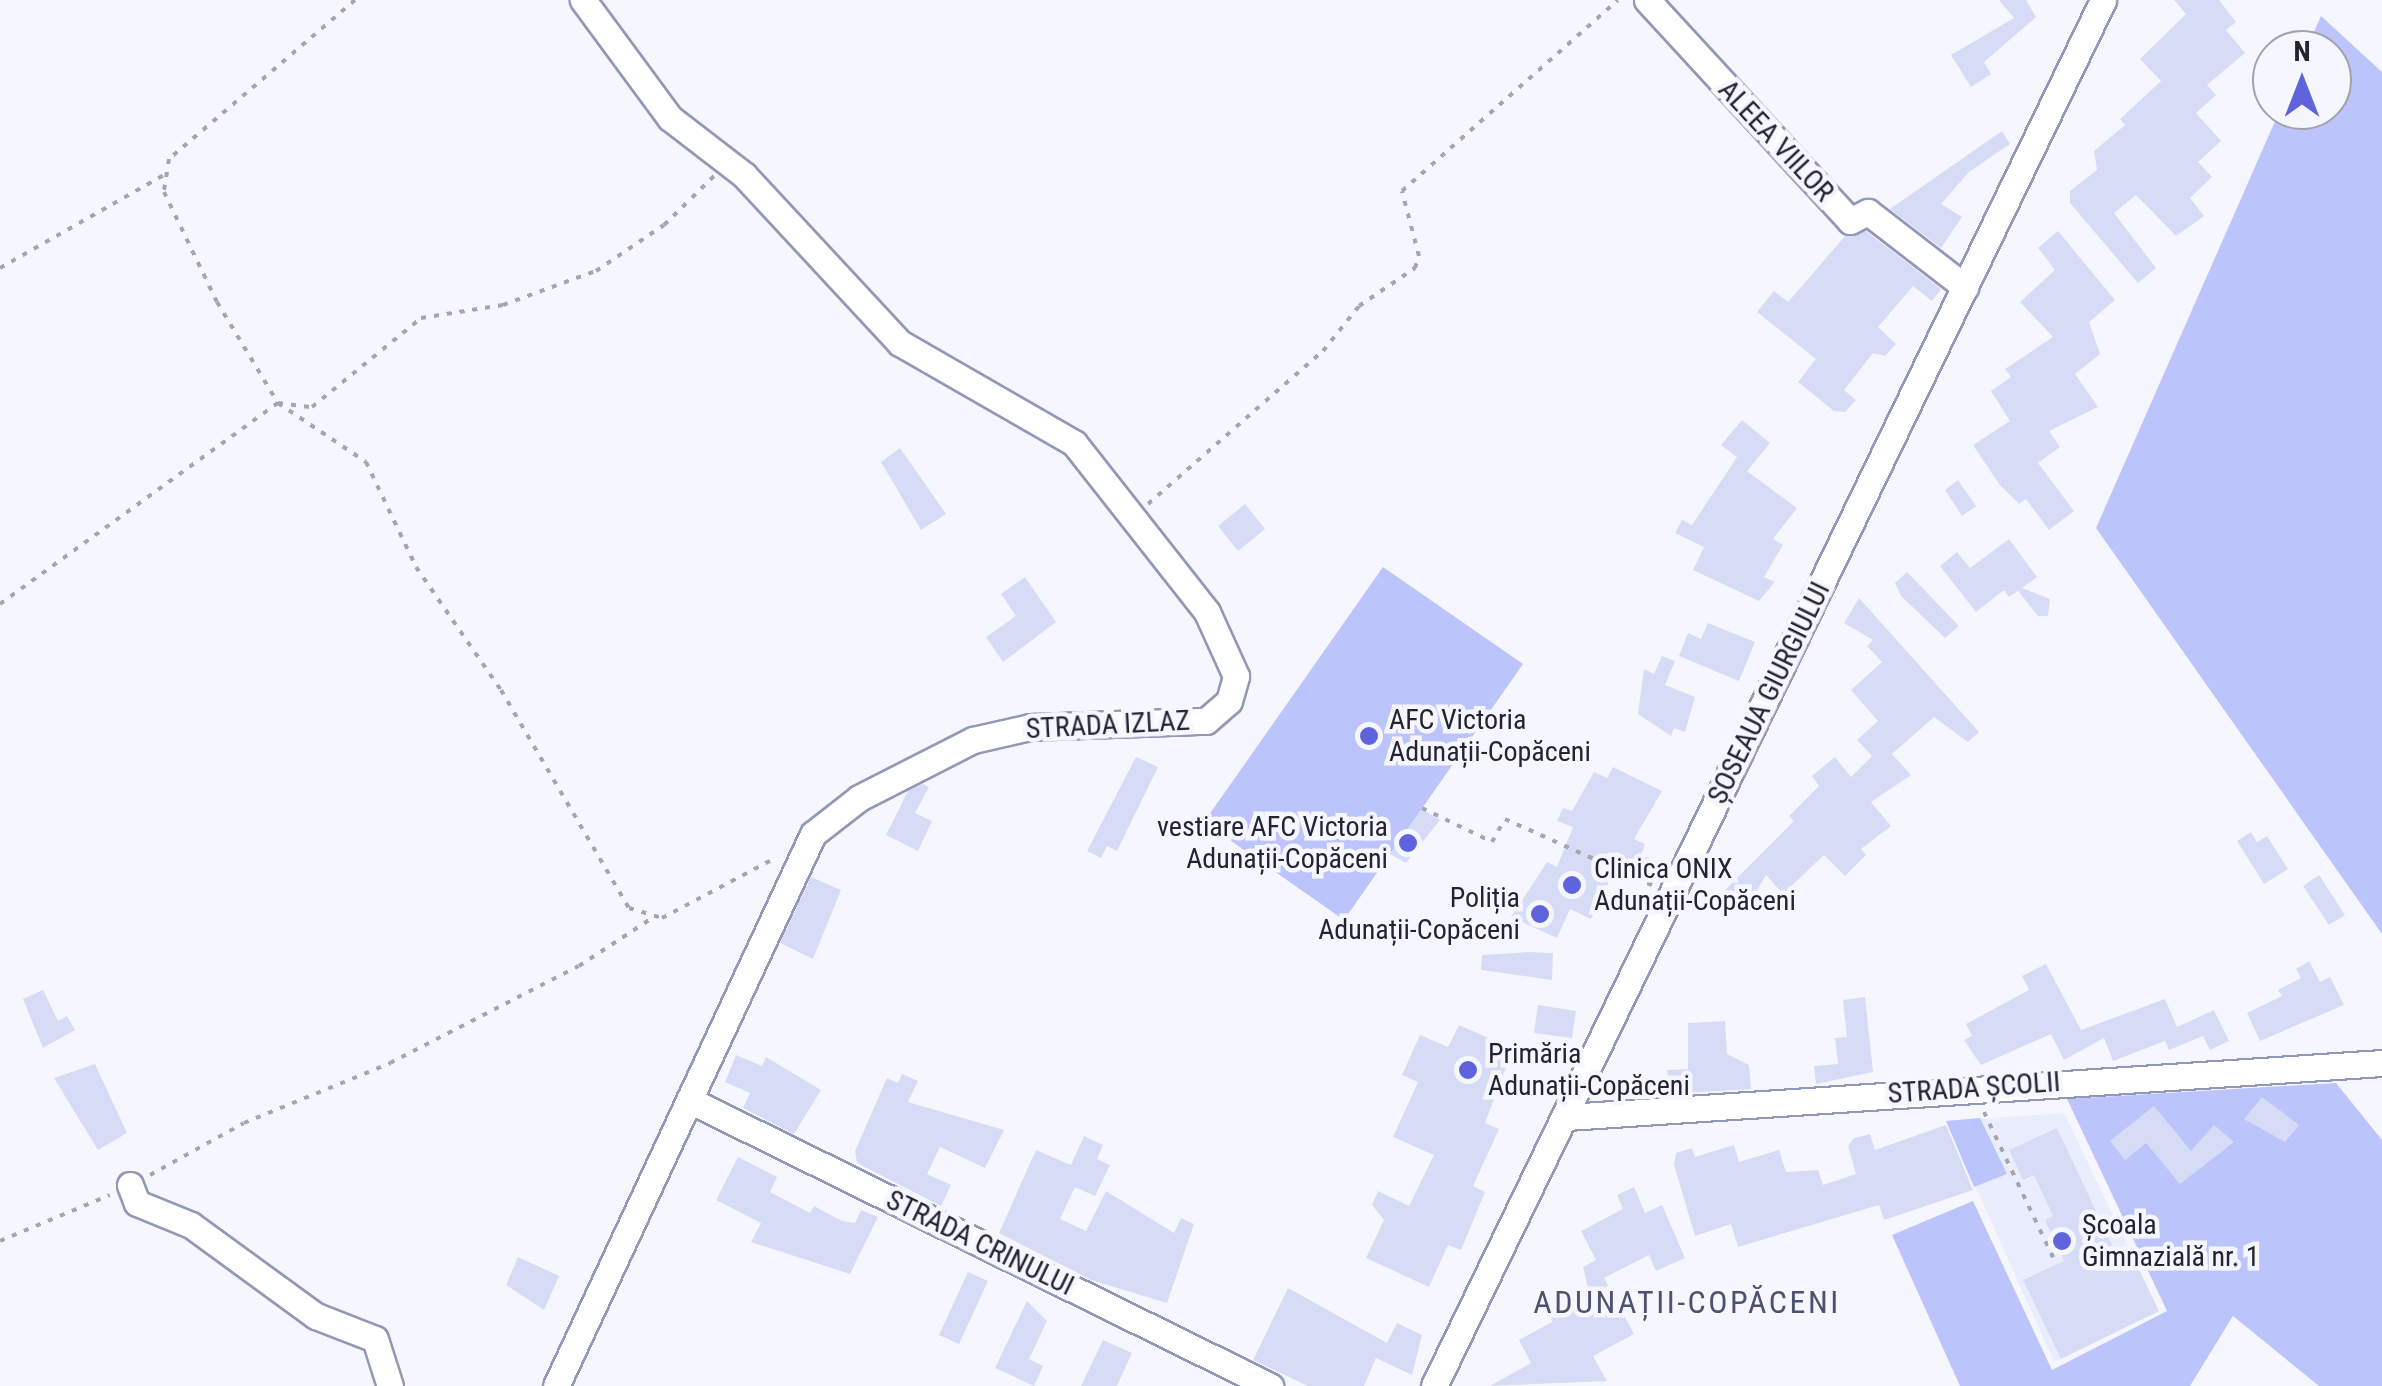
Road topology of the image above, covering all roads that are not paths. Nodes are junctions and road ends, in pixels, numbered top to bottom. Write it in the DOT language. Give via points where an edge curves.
graph roads {
  1 [pos="583,0"];
  2 [pos="612,0"];
  3 [pos="1647,0"];
  4 [pos="2102,0"];
  5 [pos="610,29"];
  6 [pos="1964,287"];
  7 [pos="2382,1064"];
  8 [pos="689,1100"];
  9 [pos="1566,1117"];
  10 [pos="130,1185"];
  11 [pos="390,1386"];
  12 [pos="556,1386"];
  13 [pos="1270,1386"];
  14 [pos="1434,1386"];
  1 -- 5 [label="street, STRADA IZLAZ"];
  2 -- 5 [label="street"];
  3 -- 6 [label="street, ALEEA VIILOR" via="1850,220 1868,212"];
  4 -- 6 [label="street, ȘOSEAUA GIURGIULUI"];
  5 -- 8 [label="street, STRADA IZLAZ" via="670,118 728,162 900,343 1050,423 1134,516 1227,648 1236,676 1226,705 1202,721 1030,727 974,740 832,816 793,868"];
  6 -- 9 [label="street, ȘOSEAUA GIURGIULUI"];
  7 -- 9 [label="street, STRADA ȘCOLII"];
  8 -- 12 [label="street, STRADA IZLAZ"];
  8 -- 13 [label="street, STRADA CRINULUI"];
  9 -- 14 [label="street, ȘOSEAUA GIURGIULUI"];
  10 -- 11 [label="street" via="137,1203 191,1225 316,1316 375,1338"];
}
